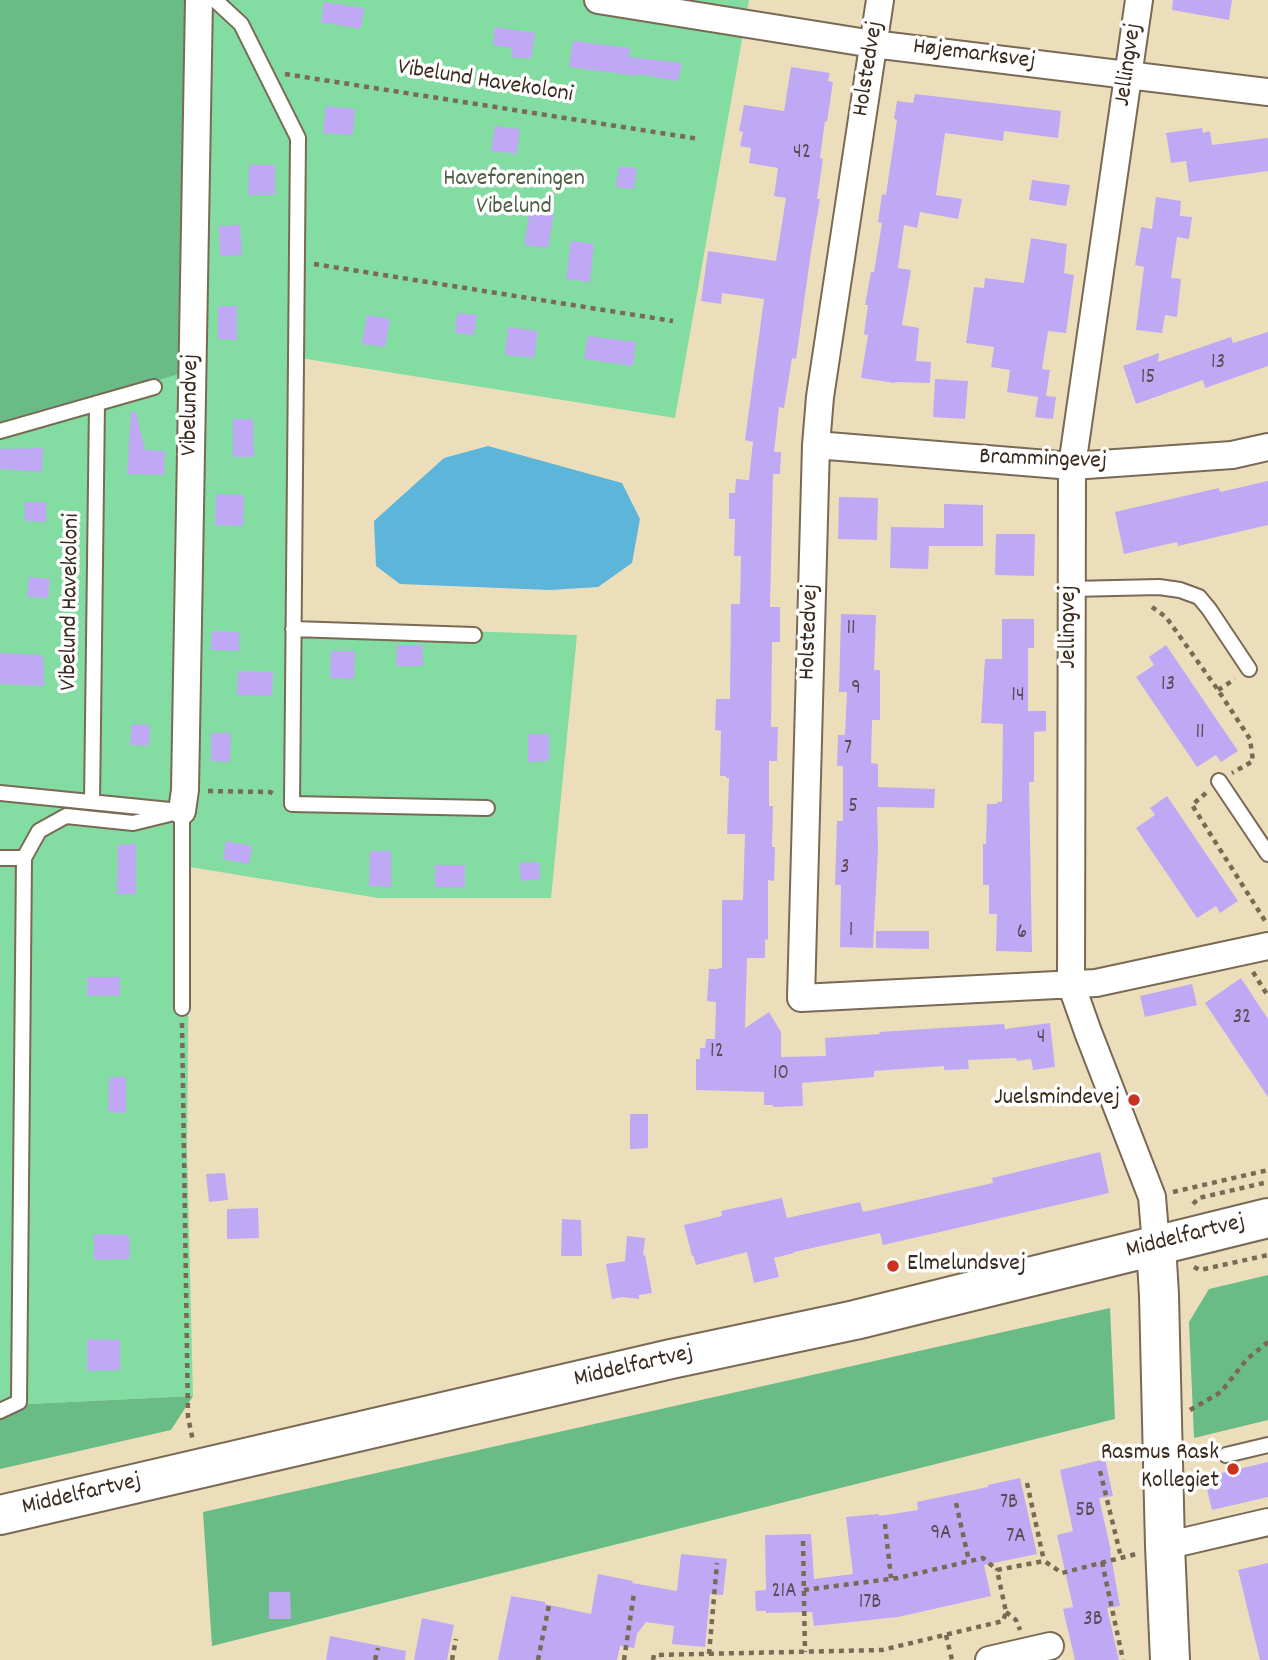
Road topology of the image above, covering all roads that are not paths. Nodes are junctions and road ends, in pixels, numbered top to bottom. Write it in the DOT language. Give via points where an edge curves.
graph roads {
  1 [pos="199,0"];
  2 [pos="215,0"];
  3 [pos="598,0"];
  4 [pos="880,0"];
  5 [pos="1139,0"];
  6 [pos="873,44"];
  7 [pos="1128,76"];
  8 [pos="1268,92"];
  9 [pos="154,387"];
  10 [pos="97,403"];
  11 [pos="0,431"];
  12 [pos="816,446"];
  13 [pos="1268,447"];
  14 [pos="1072,467"];
  15 [pos="1071,589"];
  16 [pos="293,629"];
  17 [pos="474,635"];
  18 [pos="1249,669"];
  19 [pos="1219,781"];
  20 [pos="0,793"];
  21 [pos="183,800"];
  22 [pos="92,802"];
  23 [pos="487,808"];
  24 [pos="1268,854"];
  25 [pos="0,858"];
  26 [pos="24,858"];
  27 [pos="1268,946"];
  28 [pos="1071,984"];
  29 [pos="182,1008"];
  30 [pos="1268,1217"];
  31 [pos="1156,1245"];
  32 [pos="0,1411"];
  33 [pos="1268,1445"];
  34 [pos="1226,1455"];
  35 [pos="0,1514"];
  36 [pos="1268,1522"];
  37 [pos="1165,1546"];
  38 [pos="1050,1646"];
  39 [pos="989,1660"];
  40 [pos="1170,1660"];
  1 -- 21 [label="street, Vibelundvej"];
  2 -- 16 [label="lane" via="241,24 298,138"];
  3 -- 6 [label="street, Højemarksvej"];
  4 -- 6 [label="street, Holstedvej"];
  5 -- 7 [label="street, Jellingvej"];
  6 -- 7 [label="street, Højemarksvej"];
  6 -- 12 [label="street, Holstedvej"];
  7 -- 8 [label="street, Højemarksvej"];
  7 -- 14 [label="street, Jellingvej"];
  9 -- 10 [label="lane"];
  10 -- 11 [label="lane"];
  10 -- 22 [label="lane, Vibelund Havekoloni"];
  12 -- 14 [label="street, Brammingevej"];
  12 -- 28 [label="street, Holstedvej" via="801,998"];
  13 -- 14 [label="street, Brammingevej" via="1231,456"];
  14 -- 15 [label="street, Jellingvej"];
  15 -- 18 [label="lane" via="1158,587 1199,597"];
  15 -- 28 [label="street, Jellingvej"];
  16 -- 17 [label="lane"];
  16 -- 23 [label="lane" via="292,804"];
  19 -- 24 [label="lane"];
  20 -- 22 [label="lane"];
  21 -- 22 [label="lane"];
  21 -- 26 [label="lane" via="133,823 66,816 39,831"];
  21 -- 29 [label="lane"];
  25 -- 26 [label="lane"];
  26 -- 32 [label="lane" via="19,1402"];
  27 -- 28 [label="street" via="1096,983"];
  28 -- 31 [label="street, Jellingvej" via="1152,1197"];
  30 -- 31 [label="main road, Middelfartvej"];
  31 -- 35 [label="main road, Middelfartvej" via="855,1320"];
  31 -- 37 [label="main road"];
  33 -- 34 [label="lane"];
  36 -- 37 [label="street"];
  37 -- 40 [label="main road"];
  38 -- 39 [label="street"];
}
